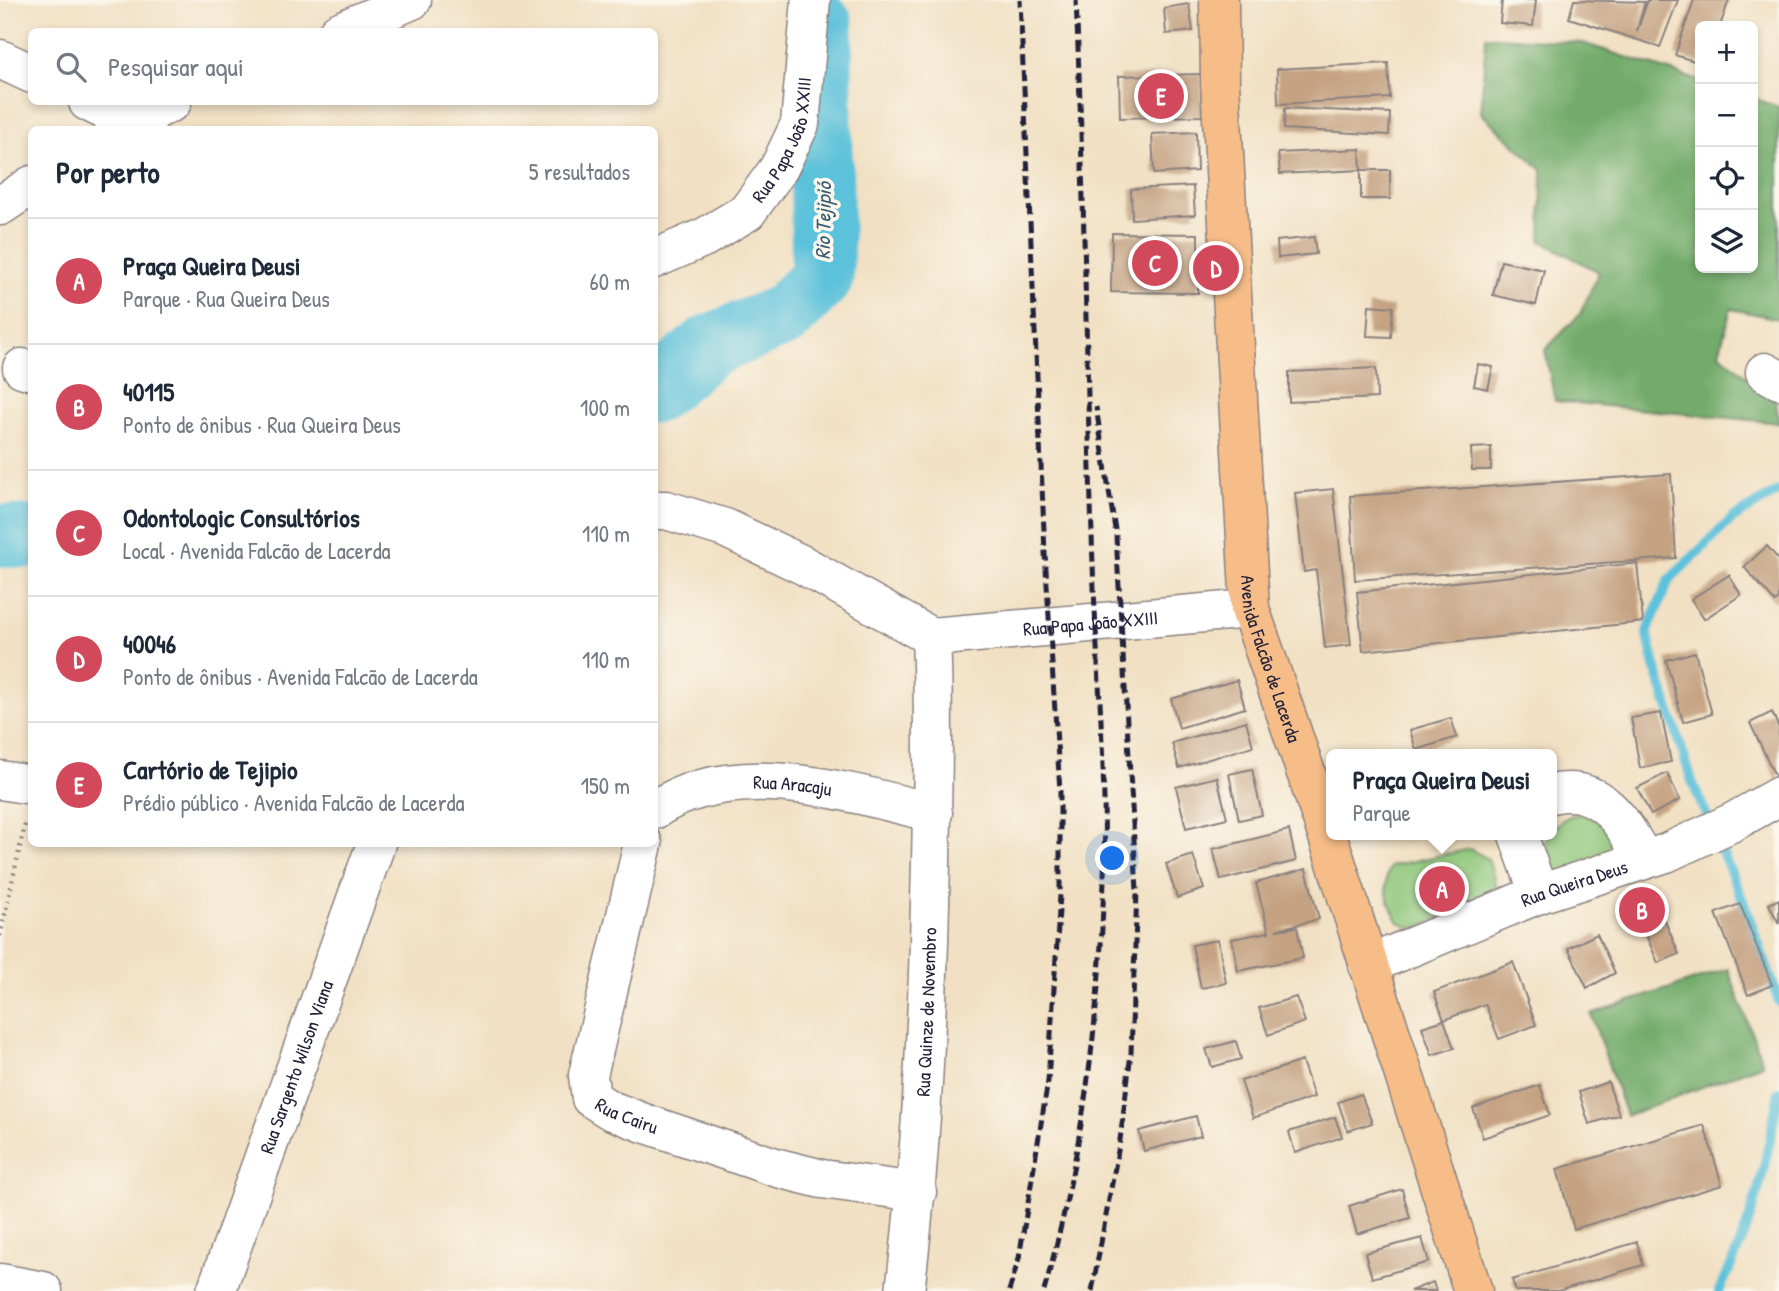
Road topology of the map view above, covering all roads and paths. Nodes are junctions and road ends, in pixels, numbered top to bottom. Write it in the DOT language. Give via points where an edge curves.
graph roads {
  1 [pos="412,0"];
  2 [pos="811,0"];
  3 [pos="1219,0"];
  4 [pos="347,28"];
  5 [pos="0,59"];
  6 [pos="28,72"];
  7 [pos="93,105"];
  8 [pos="167,105"];
  9 [pos="129,126"];
  10 [pos="28,187"];
  11 [pos="0,206"];
  12 [pos="658,257"];
  13 [pos="660,510"];
  14 [pos="1250,609"];
  15 [pos="931,637"];
  16 [pos="0,780"];
  17 [pos="1557,792"];
  18 [pos="28,797"];
  19 [pos="1778,800"];
  20 [pos="28,807"];
  21 [pos="658,807"];
  22 [pos="933,813"];
  23 [pos="1326,823"];
  24 [pos="1332,840"];
  25 [pos="1520,840"];
  26 [pos="375,847"];
  27 [pos="642,847"];
  28 [pos="1655,855"];
  29 [pos="1539,894"];
  30 [pos="0,936"];
  31 [pos="1368,965"];
  32 [pos="917,1192"];
  33 [pos="0,1283"];
  34 [pos="43,1291"];
  35 [pos="216,1291"];
  36 [pos="905,1291"];
  37 [pos="1473,1291"];
  1 -- 4 [label="street"];
  2 -- 12 [label="street, Rua Papa João XXIII" via="800,124 779,168 747,212"];
  3 -- 14 [label="main road, Avenida Falcão de Lacerda"];
  5 -- 6 [label="street"];
  7 -- 9 [label="street"];
  8 -- 9 [label="street"];
  10 -- 11 [label="street"];
  13 -- 15 [label="street" via="725,528 803,565"];
  14 -- 15 [label="street, Rua Papa João XXIII"];
  14 -- 23 [label="main road, Avenida Falcão de Lacerda"];
  15 -- 22 [label="street, Rua Quinze de Novembro"];
  16 -- 18 [label="street"];
  17 -- 28 [label="street" via="1596,796"];
  19 -- 28 [label="street, Rua Queira Deus"];
  20 -- 30 [label="path"];
  21 -- 22 [label="street, Rua Aracaju" via="691,790 741,782 853,793"];
  22 -- 32 [label="street, Rua Quinze de Novembro"];
  24 -- 31 [label="main road, Avenida Falcão de Lacerda"];
  25 -- 29 [label="street"];
  26 -- 35 [label="street, Rua Sargento Wilson Viana"];
  27 -- 32 [label="street, Rua Cairu" via="588,1075 591,1098 644,1123 778,1168"];
  28 -- 29 [label="street, Rua Queira Deus"];
  29 -- 31 [label="street, Rua Queira Deus"];
  31 -- 37 [label="main road, Avenida Falcão de Lacerda"];
  32 -- 36 [label="street, Rua Quinze de Novembro"];
  33 -- 34 [label="street"];
}
